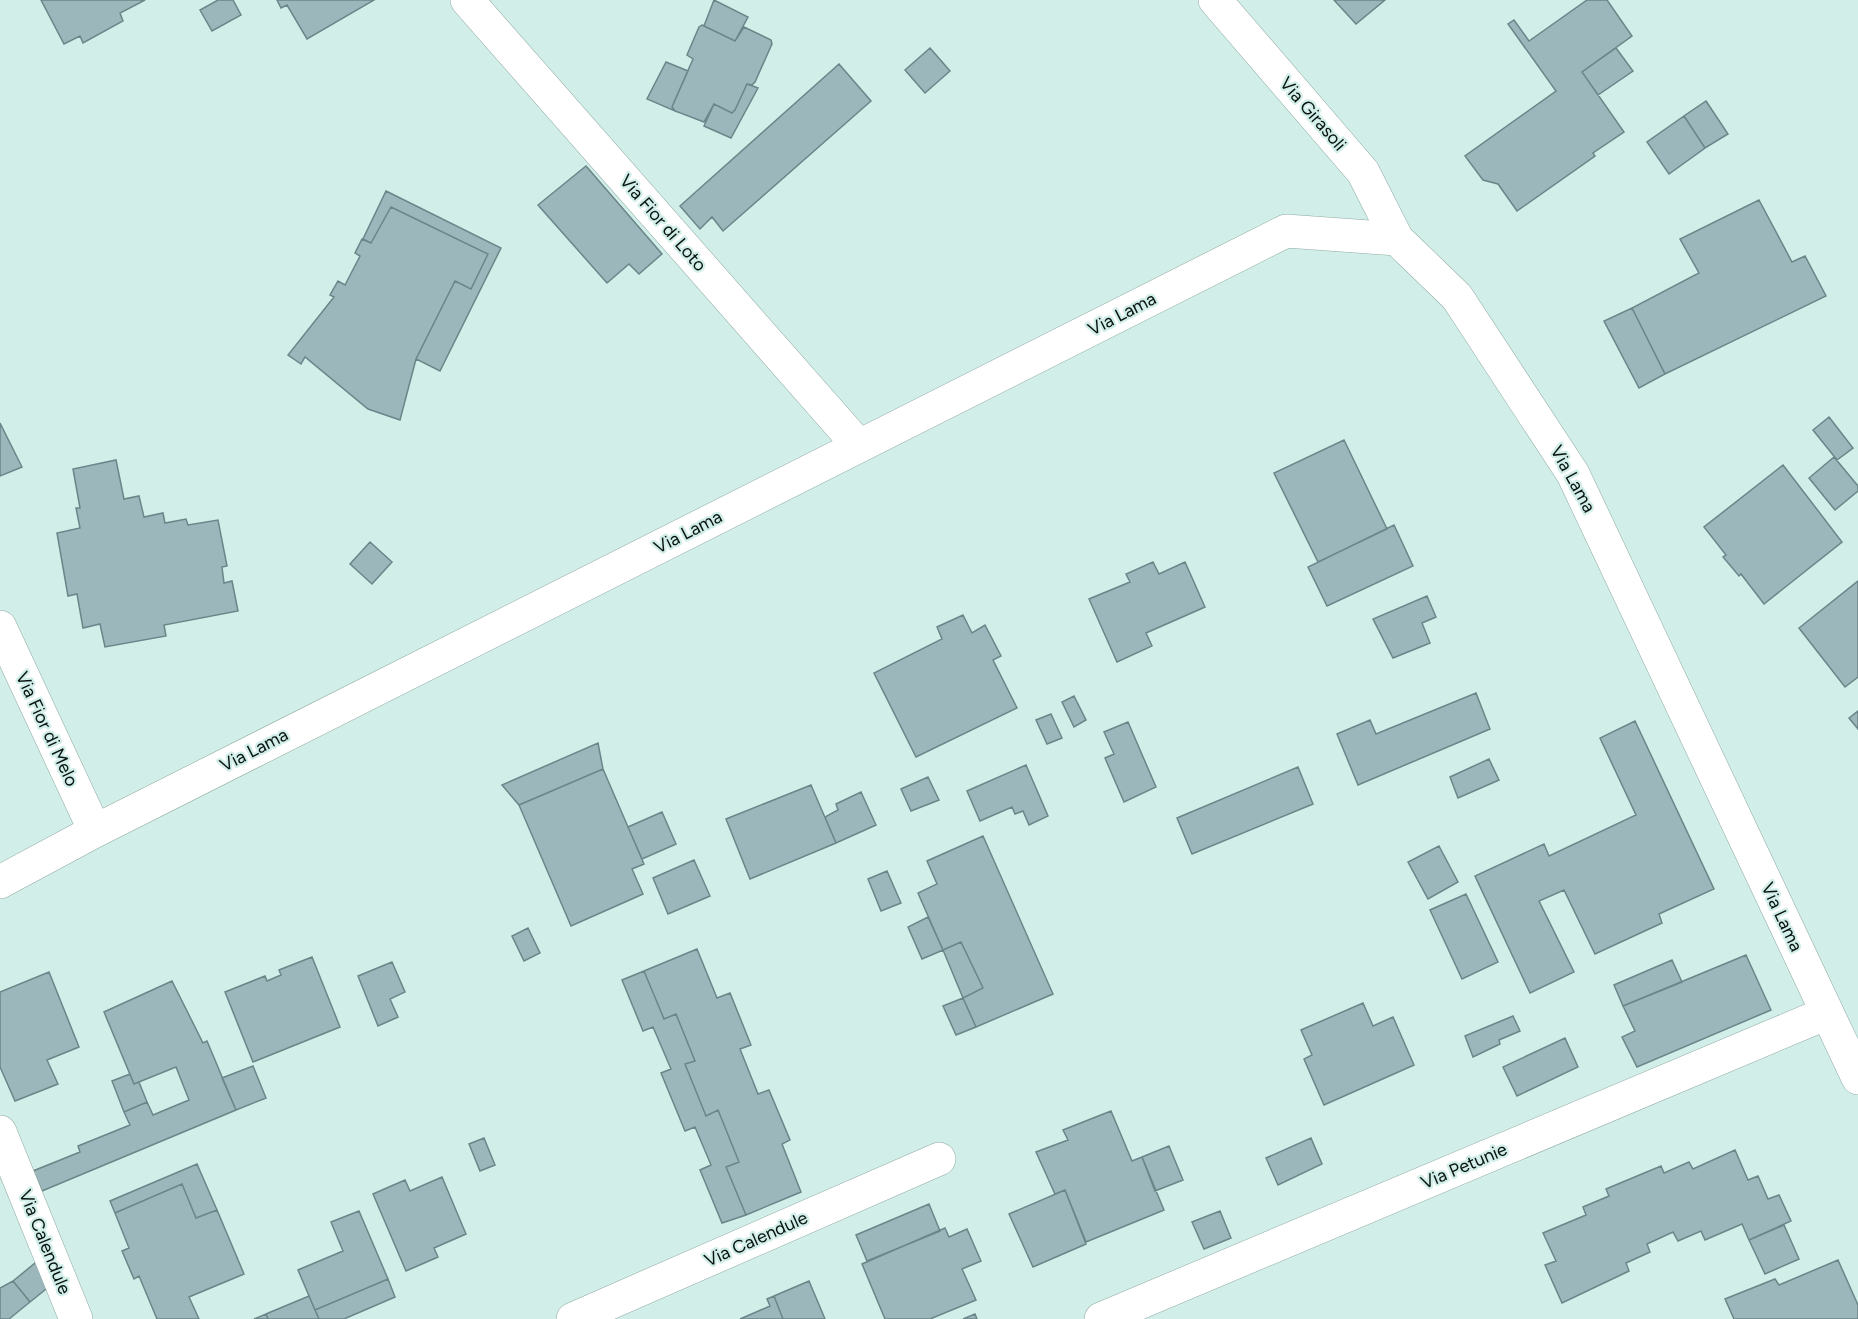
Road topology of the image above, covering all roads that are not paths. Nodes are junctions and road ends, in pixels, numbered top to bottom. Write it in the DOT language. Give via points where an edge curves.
graph roads {
  1 [pos="467,0"];
  2 [pos="1215,0"];
  3 [pos="1397,239"];
  4 [pos="859,446"];
  5 [pos="0,627"];
  6 [pos="95,831"];
  7 [pos="0,882"];
  8 [pos="1827,1013"];
  9 [pos="1858,1078"];
  10 [pos="0,1132"];
  11 [pos="939,1159"];
  12 [pos="76,1319"];
  13 [pos="573,1319"];
  14 [pos="1101,1319"];
  1 -- 4 [label="street, Via Fior di Loto"];
  2 -- 3 [label="street, Via Girasoli" via="1363,172"];
  3 -- 4 [label="street, Via Lama" via="1286,231"];
  3 -- 8 [label="street, Via Lama" via="1457,297 1573,474"];
  4 -- 6 [label="street, Via Lama"];
  5 -- 6 [label="street, Via Fior di Melo"];
  6 -- 7 [label="street, Via Lama"];
  8 -- 9 [label="street, Via Lama"];
  8 -- 14 [label="street, Via Petunie"];
  10 -- 12 [label="street, Via Calendule"];
  11 -- 13 [label="street, Via Calendule"];
}
